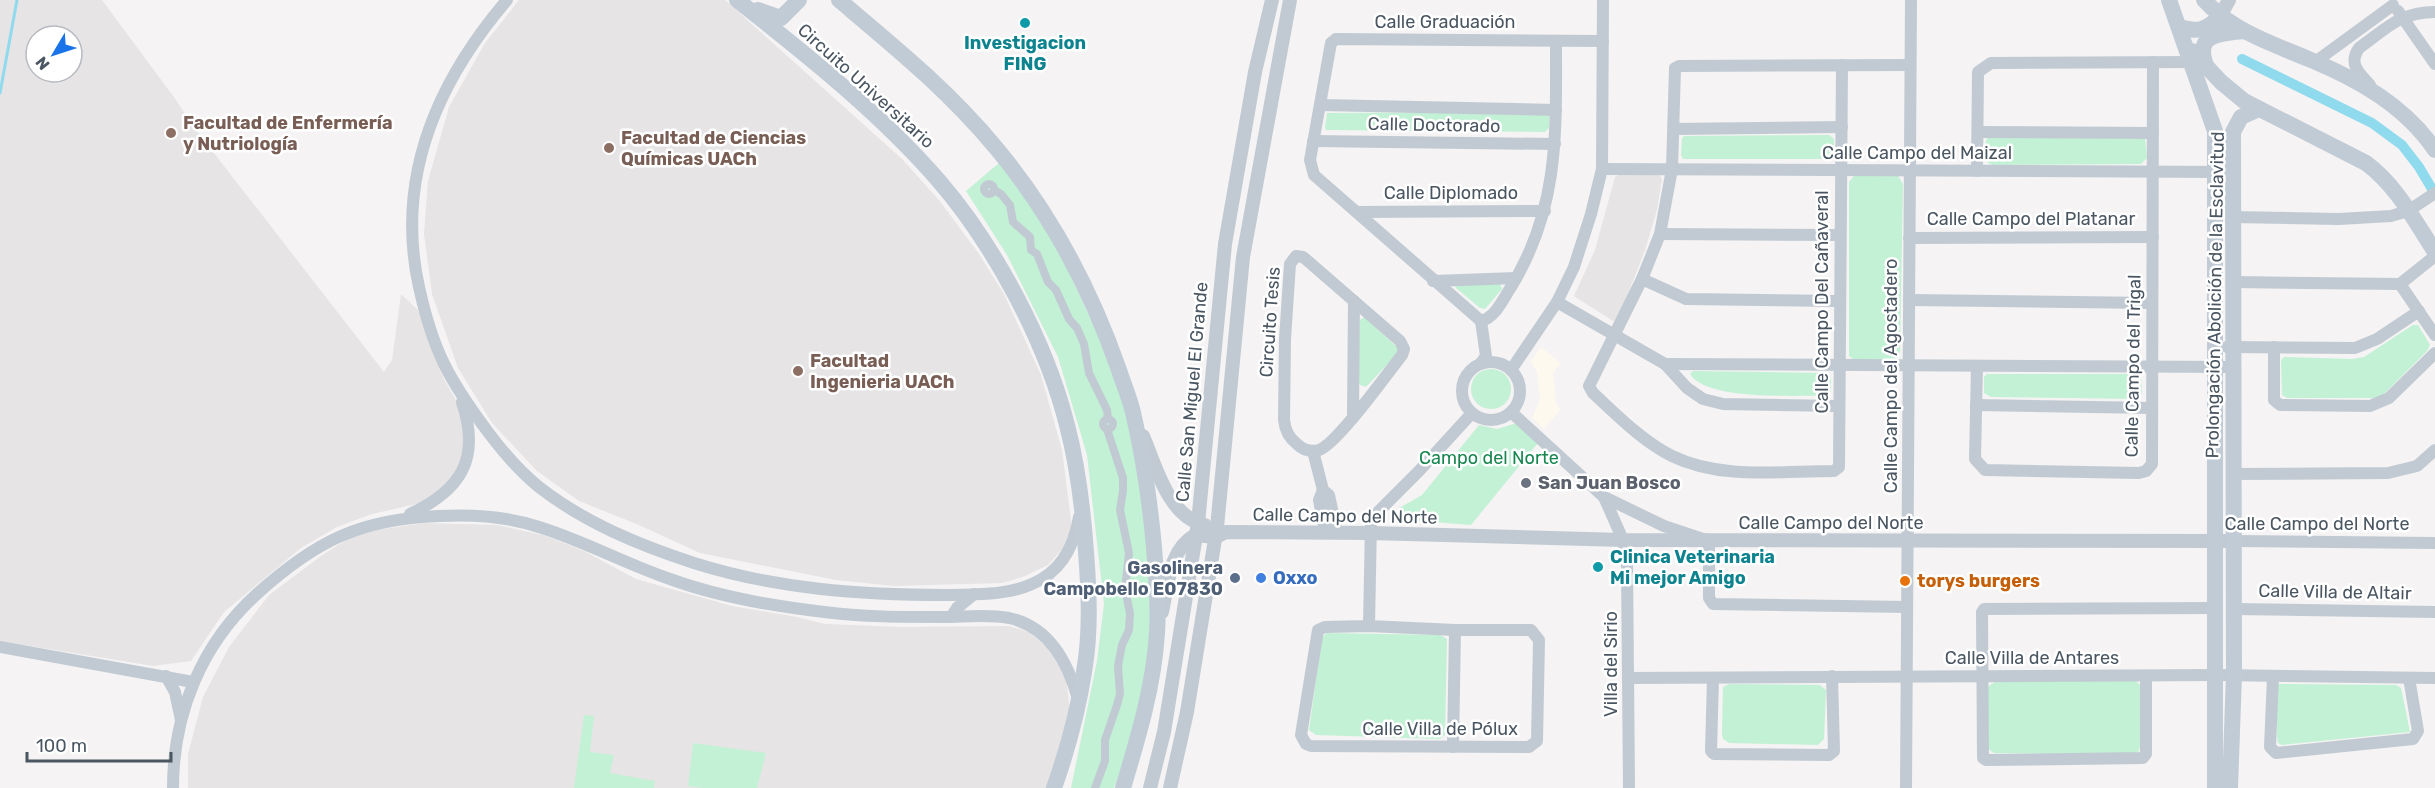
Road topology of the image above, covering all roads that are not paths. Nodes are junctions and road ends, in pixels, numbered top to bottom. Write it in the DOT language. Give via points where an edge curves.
graph roads {
  1 [pos="507,0"];
  2 [pos="799,0"];
  3 [pos="839,0"];
  4 [pos="1272,0"];
  5 [pos="1290,0"];
  6 [pos="1604,0"];
  7 [pos="1911,0"];
  8 [pos="2204,0"];
  9 [pos="2229,0"];
  10 [pos="2170,2"];
  11 [pos="741,3"];
  12 [pos="2391,3"];
  13 [pos="2435,12"];
  14 [pos="2220,16"];
  15 [pos="2402,17"];
  16 [pos="2179,27"];
  17 [pos="2244,31"];
  18 [pos="1556,41"];
  19 [pos="1603,41"];
  20 [pos="2153,62"];
  21 [pos="2315,62"];
  22 [pos="2435,64"];
  23 [pos="1842,65"];
  24 [pos="1910,65"];
  25 [pos="2199,65"];
  26 [pos="2378,95"];
  27 [pos="1320,105"];
  28 [pos="2259,108"];
  29 [pos="1556,110"];
  30 [pos="1842,127"];
  31 [pos="1674,129"];
  32 [pos="1978,132"];
  33 [pos="2153,133"];
  34 [pos="1313,141"];
  35 [pos="1555,144"];
  36 [pos="2435,150"];
  37 [pos="1602,169"];
  38 [pos="1672,170"];
  39 [pos="1842,170"];
  40 [pos="1910,171"];
  41 [pos="1977,171"];
  42 [pos="2153,172"];
  43 [pos="2224,172"];
  44 [pos="994,190"];
  45 [pos="2435,193"];
  46 [pos="2414,207"];
  47 [pos="1545,211"];
  48 [pos="1357,212"];
  49 [pos="2232,217"];
  50 [pos="1660,234"];
  51 [pos="1840,235"];
  52 [pos="2153,237"];
  53 [pos="1909,238"];
  54 [pos="2435,254"];
  55 [pos="1516,278"];
  56 [pos="1642,279"];
  57 [pos="1433,280"];
  58 [pos="2233,282"];
  59 [pos="2400,284"];
  60 [pos="1909,300"];
  61 [pos="1354,301"];
  62 [pos="1839,301"];
  63 [pos="1557,302"];
  64 [pos="2152,303"];
  65 [pos="2419,311"];
  66 [pos="1484,320"];
  67 [pos="2435,335"];
  68 [pos="1615,336"];
  69 [pos="2224,347"];
  70 [pos="2274,347"];
  71 [pos="2435,353"];
  72 [pos="1496,362"];
  73 [pos="1481,363"];
  74 [pos="1665,364"];
  75 [pos="1838,365"];
  76 [pos="1909,365"];
  77 [pos="1977,366"];
  78 [pos="2152,367"];
  79 [pos="2224,367"];
  80 [pos="1511,370"];
  81 [pos="460,395"];
  82 [pos="1976,405"];
  83 [pos="1839,406"];
  84 [pos="2152,408"];
  85 [pos="1511,412"];
  86 [pos="1472,413"];
  87 [pos="1134,415"];
  88 [pos="1353,415"];
  89 [pos="494,440"];
  90 [pos="470,443"];
  91 [pos="2435,450"];
  92 [pos="1313,451"];
  93 [pos="2233,474"];
  94 [pos="446,493"];
  95 [pos="1082,495"];
  96 [pos="1604,496"];
  97 [pos="460,515"];
  98 [pos="403,517"];
  99 [pos="1197,529"];
  100 [pos="1220,532"];
  101 [pos="1331,533"];
  102 [pos="1370,533"];
  103 [pos="1623,540"];
  104 [pos="1709,541"];
  105 [pos="2216,541"];
  106 [pos="2234,541"];
  107 [pos="1908,542"];
  108 [pos="2435,543"];
  109 [pos="974,594"];
  110 [pos="1907,607"];
  111 [pos="2216,608"];
  112 [pos="2234,609"];
  113 [pos="2435,612"];
  114 [pos="951,617"];
  115 [pos="1369,626"];
  116 [pos="1455,630"];
  117 [pos="1157,633"];
  118 [pos="0,647"];
  119 [pos="1907,675"];
  120 [pos="2216,675"];
  121 [pos="2234,675"];
  122 [pos="166,676"];
  123 [pos="1832,676"];
  124 [pos="1982,676"];
  125 [pos="2146,676"];
  126 [pos="2273,677"];
  127 [pos="1629,678"];
  128 [pos="1713,678"];
  129 [pos="2409,678"];
  130 [pos="2435,678"];
  131 [pos="193,682"];
  132 [pos="1079,702"];
  133 [pos="181,720"];
  134 [pos="1453,747"];
  135 [pos="173,788"];
  136 [pos="1056,788"];
  137 [pos="1095,788"];
  138 [pos="1124,788"];
  139 [pos="1150,788"];
  140 [pos="1170,788"];
  141 [pos="1629,788"];
  142 [pos="1906,788"];
  143 [pos="2215,788"];
  144 [pos="2230,788"];
  1 -- 81 [label="street" via="477,37 438,104 424,142 413,199 414,258 424,308 442,362"];
  2 -- 11 [label="main road" via="781,18"];
  3 -- 87 [label="main road" via="942,88 1020,178 1064,245 1093,303"];
  4 -- 99 [label="street, Calle San Miguel El Grande" via="1224,244"];
  5 -- 100 [label="street, Calle San Miguel El Grande" via="1244,257"];
  6 -- 19 [label="street"];
  7 -- 24 [label="street, Calle Campo del Agostadero"];
  8 -- 14 [label="main road"];
  9 -- 14 [label="street"];
  10 -- 16 [label="main road, Prolongación Abolición de la Esclavitud"];
  11 -- 95 [label="main road, Circuito Universitario" via="888,127 940,183 986,245 1032,331 1057,391"];
  12 -- 15 [label="street"];
  12 -- 21 [label="street"];
  13 -- 15 [label="street"];
  14 -- 16 [label="main road" via="2199,31"];
  14 -- 17 [label="main road"];
  15 -- 22 [label="street"];
  15 -- 26 [label="street" via="2355,54 2357,72"];
  16 -- 25 [label="main road, Prolongación Abolición de la Esclavitud"];
  17 -- 21 [label="main road"];
  17 -- 25 [label="main road" via="2210,38"];
  18 -- 19 [label="street, Calle Graduación"];
  18 -- 27 [label="street, Calle Graduación" via="1333,40"];
  18 -- 29 [label="street"];
  19 -- 37 [label="street"];
  20 -- 25 [label="street"];
  20 -- 32 [label="street" via="1991,63 1978,72"];
  20 -- 33 [label="street, Calle Campo del Trigal"];
  21 -- 26 [label="main road"];
  23 -- 24 [label="street"];
  23 -- 30 [label="street, Calle Campo Del Cañaveral"];
  23 -- 31 [label="street" via="1679,66 1674,70"];
  24 -- 40 [label="street, Calle Campo del Agostadero"];
  25 -- 28 [label="main road"];
  25 -- 43 [label="main road, Prolongación Abolición de la Esclavitud"];
  26 -- 36 [label="main road" via="2412,120"];
  27 -- 29 [label="street, Calle Doctorado"];
  27 -- 34 [label="street"];
  28 -- 43 [label="main road, Prolongación Abolición de la Esclavitud" via="2235,124"];
  28 -- 46 [label="main road" via="2366,163"];
  29 -- 35 [label="street"];
  30 -- 31 [label="street"];
  30 -- 39 [label="street, Calle Campo Del Cañaveral"];
  31 -- 38 [label="street"];
  32 -- 33 [label="street"];
  32 -- 41 [label="street"];
  33 -- 42 [label="street, Calle Campo del Trigal"];
  34 -- 35 [label="street, Calle Doctorado"];
  34 -- 48 [label="street" via="1314,175"];
  35 -- 47 [label="street"];
  37 -- 38 [label="street, Calle Campo del Maizal"];
  37 -- 63 [label="street" via="1581,248"];
  38 -- 39 [label="street, Calle Campo del Maizal"];
  38 -- 50 [label="street"];
  39 -- 40 [label="street, Calle Campo del Maizal"];
  39 -- 51 [label="street, Calle Campo Del Cañaveral"];
  40 -- 41 [label="street, Calle Campo del Maizal"];
  40 -- 53 [label="street, Calle Campo del Agostadero"];
  41 -- 42 [label="street, Calle Campo del Maizal"];
  42 -- 43 [label="street, Calle Campo del Maizal"];
  42 -- 52 [label="street, Calle Campo del Trigal"];
  43 -- 49 [label="main road, Prolongación Abolición de la Esclavitud"];
  43 -- 69 [label="main road, Prolongación Abolición de la Esclavitud"];
  44 -- 137 [label="street" via="1010,205 1013,222 1029,237 1031,250 1037,254 1068,319 1077,328 1089,373 1113,423 1107,429 1122,478 1120,510 1130,553 1125,589 1130,613 1118,666 1120,694"];
  45 -- 46 [label="street"];
  46 -- 49 [label="street" via="2391,216 2339,219"];
  46 -- 54 [label="main road"];
  47 -- 48 [label="street, Calle Diplomado"];
  47 -- 55 [label="street"];
  48 -- 57 [label="street"];
  49 -- 58 [label="main road, Prolongación Abolición de la Esclavitud"];
  50 -- 51 [label="street"];
  50 -- 56 [label="street"];
  51 -- 62 [label="street, Calle Campo Del Cañaveral"];
  52 -- 53 [label="street, Calle Campo del Platanar"];
  52 -- 64 [label="street, Calle Campo del Trigal"];
  53 -- 60 [label="street, Calle Campo del Agostadero"];
  54 -- 59 [label="street"];
  55 -- 57 [label="street"];
  55 -- 66 [label="street" via="1500,304"];
  56 -- 62 [label="street" via="1686,299"];
  56 -- 68 [label="street"];
  57 -- 66 [label="street"];
  58 -- 59 [label="street"];
  58 -- 69 [label="main road, Prolongación Abolición de la Esclavitud"];
  59 -- 65 [label="street"];
  60 -- 64 [label="street"];
  60 -- 76 [label="street, Calle Campo del Agostadero"];
  61 -- 88 [label="street"];
  61 -- 88 [label="street, Circuito Tesis" via="1400,341 1404,349"];
  61 -- 92 [label="street, Circuito Tesis" via="1303,257 1296,256 1291,261 1284,420 1294,442"];
  62 -- 75 [label="street, Calle Campo Del Cañaveral"];
  63 -- 68 [label="street"];
  63 -- 80 [label="street"];
  64 -- 78 [label="street, Calle Campo del Trigal"];
  65 -- 67 [label="street"];
  65 -- 70 [label="street" via="2377,339 2355,348"];
  66 -- 72 [label="street"];
  66 -- 73 [label="street" via="1486,356"];
  68 -- 74 [label="street"];
  68 -- 83 [label="street, Calle Campo Del Cañaveral" via="1589,383 1590,390 1639,434 1671,455 1705,467 1730,471 1834,471 1839,467"];
  69 -- 70 [label="street"];
  69 -- 79 [label="main road, Prolongación Abolición de la Esclavitud"];
  70 -- 71 [label="street" via="2274,400 2280,405 2380,403"];
  72 -- 73 [label="street"];
  72 -- 80 [label="street"];
  73 -- 86 [label="street" via="1463,382 1463,399"];
  74 -- 75 [label="street"];
  74 -- 83 [label="street" via="1694,394 1713,402"];
  75 -- 76 [label="street"];
  75 -- 83 [label="street, Calle Campo Del Cañaveral"];
  76 -- 77 [label="street"];
  76 -- 107 [label="street, Calle Campo del Agostadero"];
  77 -- 78 [label="street"];
  77 -- 82 [label="street, Calle Campo del Trigal"];
  78 -- 79 [label="street"];
  78 -- 84 [label="street, Calle Campo del Trigal"];
  79 -- 93 [label="main road, Prolongación Abolición de la Esclavitud"];
  79 -- 105 [label="main road, Prolongación Abolición de la Esclavitud"];
  80 -- 85 [label="street" via="1520,396"];
  81 -- 89 [label="street"];
  81 -- 90 [label="street"];
  82 -- 84 [label="street"];
  82 -- 84 [label="street, Calle Campo del Trigal" via="1975,459 1990,471 2142,473 2152,464"];
  85 -- 86 [label="street" via="1487,420"];
  85 -- 96 [label="street"];
  86 -- 102 [label="street" via="1378,513 1371,522"];
  87 -- 99 [label="street" via="1167,492"];
  87 -- 117 [label="main road" via="1151,515"];
  88 -- 92 [label="street, Circuito Tesis" via="1338,436"];
  89 -- 90 [label="street" via="479,438"];
  89 -- 109 [label="street" via="524,474 565,506 613,532 696,563 795,586 849,593"];
  90 -- 94 [label="street" via="460,476"];
  91 -- 93 [label="street" via="2417,466 2388,473"];
  92 -- 101 [label="street" via="1323,490 1319,500"];
  93 -- 106 [label="main road, Prolongación Abolición de la Esclavitud"];
  94 -- 97 [label="street" via="447,506"];
  94 -- 98 [label="street"];
  95 -- 109 [label="street" via="1071,548 1052,572 1021,588"];
  95 -- 132 [label="main road, Circuito Universitario" via="1089,609"];
  96 -- 103 [label="street"];
  96 -- 104 [label="street" via="1664,526"];
  97 -- 98 [label="street"];
  97 -- 114 [label="street" via="538,526 668,579 752,601 849,615"];
  98 -- 131 [label="street" via="342,534 287,568 244,605 223,630"];
  99 -- 100 [label="street, Calle Campo del Norte"];
  99 -- 117 [label="street" via="1173,560"];
  99 -- 139 [label="street, Calle San Miguel El Grande" via="1164,732"];
  100 -- 101 [label="street, Calle Campo del Norte"];
  100 -- 140 [label="street, Calle San Miguel El Grande"];
  101 -- 102 [label="street, Calle Campo del Norte"];
  102 -- 103 [label="street, Calle Campo del Norte"];
  102 -- 115 [label="street"];
  103 -- 104 [label="street, Calle Campo del Norte"];
  103 -- 127 [label="street, Villa del Sirio" via="1628,575"];
  104 -- 107 [label="street, Calle Campo del Norte"];
  104 -- 110 [label="street" via="1709,598 1713,604"];
  105 -- 106 [label="street, Calle Campo del Norte"];
  105 -- 107 [label="street, Calle Campo del Norte"];
  105 -- 111 [label="main road, Prolongación Abolición de la Esclavitud"];
  106 -- 108 [label="street, Calle Campo del Norte"];
  106 -- 112 [label="main road, Prolongación Abolición de la Esclavitud"];
  107 -- 110 [label="street, Calle Campo del Agostadero"];
  109 -- 114 [label="street"];
  110 -- 119 [label="street, Calle Campo del Agostadero"];
  111 -- 120 [label="main road, Prolongación Abolición de la Esclavitud"];
  111 -- 124 [label="street" via="1985,609"];
  112 -- 113 [label="street, Calle Villa de Altair"];
  112 -- 121 [label="main road, Prolongación Abolición de la Esclavitud"];
  114 -- 132 [label="street" via="1008,618 1036,630 1064,659"];
  115 -- 116 [label="street, Calle Villa de Pólux"];
  115 -- 134 [label="street, Calle Villa de Pólux" via="1318,630 1303,740 1311,746"];
  116 -- 134 [label="street"];
  116 -- 134 [label="street, Calle Villa de Pólux" via="1527,629 1536,634 1538,736 1529,747"];
  117 -- 138 [label="main road" via="1139,734"];
  118 -- 122 [label="street"];
  119 -- 123 [label="street, Calle Villa de Antares"];
  119 -- 124 [label="street, Calle Villa de Antares"];
  119 -- 142 [label="street, Calle Campo del Agostadero"];
  120 -- 121 [label="street, Calle Villa de Antares"];
  120 -- 125 [label="street, Calle Villa de Antares"];
  120 -- 143 [label="main road, Prolongación Abolición de la Esclavitud"];
  121 -- 126 [label="street, Calle Villa de Antares"];
  121 -- 144 [label="main road, Prolongación Abolición de la Esclavitud"];
  122 -- 131 [label="street"];
  122 -- 133 [label="street" via="175,692"];
  123 -- 128 [label="street, Calle Villa de Antares"];
  123 -- 128 [label="street" via="1833,751 1829,755 1714,754"];
  124 -- 125 [label="street, Calle Villa de Antares"];
  124 -- 125 [label="street" via="1986,760 2143,758"];
  126 -- 129 [label="street, Calle Villa de Antares"];
  126 -- 129 [label="street" via="2270,747 2276,753 2413,740 2418,731"];
  127 -- 128 [label="street, Calle Villa de Antares"];
  127 -- 141 [label="street, Villa del Sirio"];
  129 -- 130 [label="street, Calle Villa de Antares"];
  131 -- 133 [label="street"];
  132 -- 136 [label="main road, Circuito Universitario"];
  133 -- 135 [label="street"];
}
